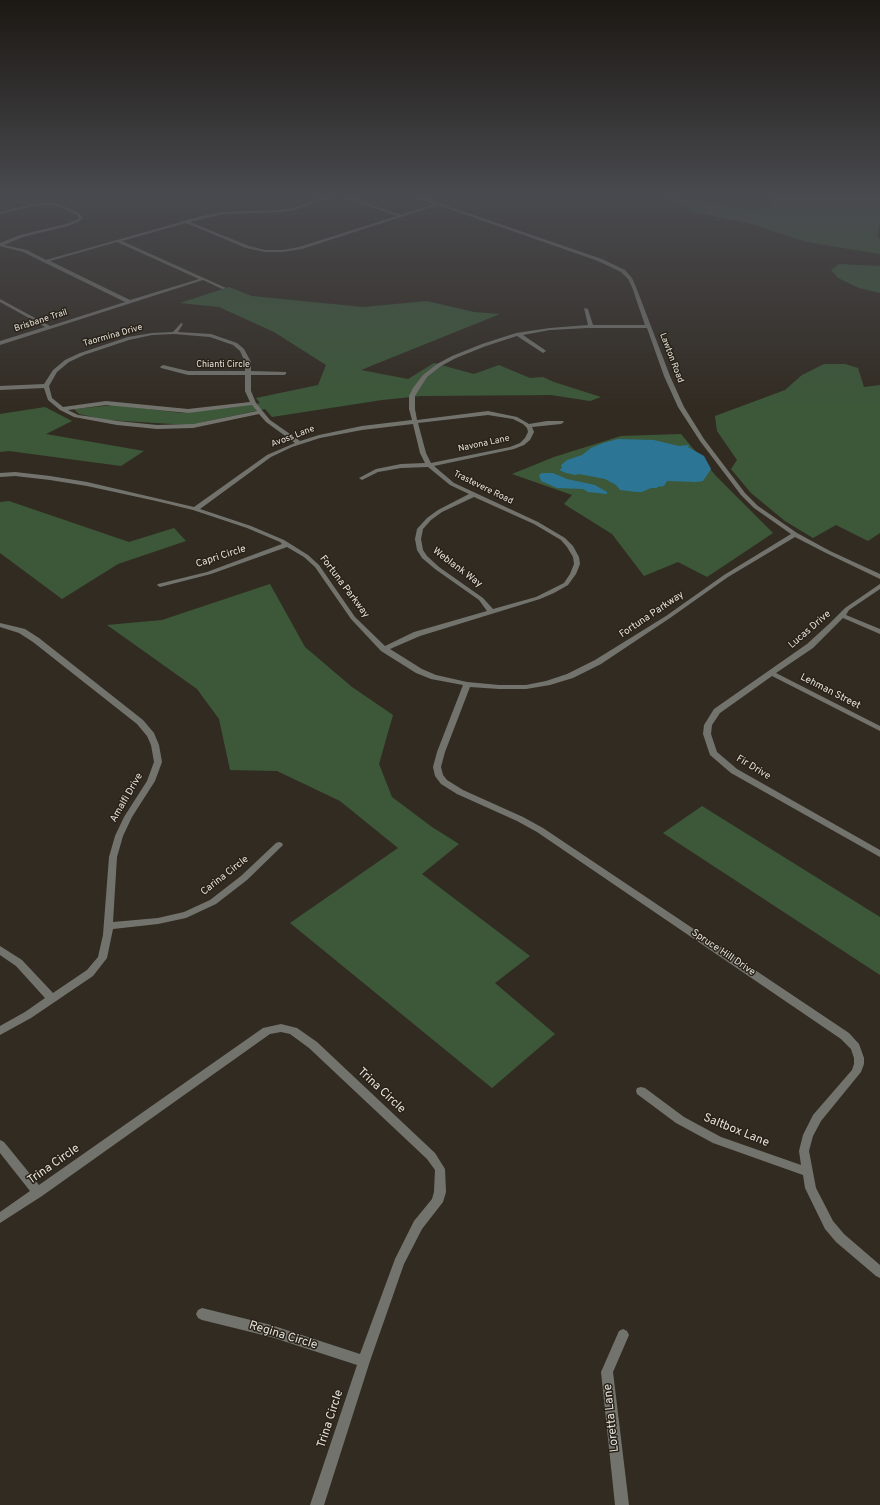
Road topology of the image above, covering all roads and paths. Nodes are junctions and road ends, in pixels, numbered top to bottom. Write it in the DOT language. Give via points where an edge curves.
graph roads {
  1 [pos="59,267"];
  2 [pos="177,267"];
  3 [pos="616,267"];
  4 [pos="202,279"];
  5 [pos="224,288"];
  6 [pos="0,300"];
  7 [pos="129,302"];
  8 [pos="586,309"];
  9 [pos="180,324"];
  10 [pos="649,326"];
  11 [pos="49,327"];
  12 [pos="591,327"];
  13 [pos="174,332"];
  14 [pos="518,334"];
  15 [pos="0,343"];
  16 [pos="543,351"];
  17 [pos="163,367"];
  18 [pos="247,373"];
  19 [pos="284,373"];
  20 [pos="46,386"];
  21 [pos="0,388"];
  22 [pos="253,403"];
  23 [pos="62,409"];
  24 [pos="260,412"];
  25 [pos="414,421"];
  26 [pos="560,422"];
  27 [pos="529,426"];
  28 [pos="299,443"];
  29 [pos="429,465"];
  30 [pos="0,475"];
  31 [pos="362,478"];
  32 [pos="473,495"];
  33 [pos="195,509"];
  34 [pos="795,534"];
  35 [pos="288,544"];
  36 [pos="880,577"];
  37 [pos="160,586"];
  38 [pos="880,586"];
  39 [pos="491,611"];
  40 [pos="841,615"];
  41 [pos="0,625"];
  42 [pos="880,632"];
  43 [pos="384,649"];
  44 [pos="771,673"];
  45 [pos="467,684"];
  46 [pos="880,729"];
  47 [pos="279,845"];
  48 [pos="880,854"];
  49 [pos="109,926"];
  50 [pos="0,950"];
  51 [pos="52,999"];
  52 [pos="0,1031"];
  53 [pos="641,1091"];
  54 [pos="0,1145"];
  55 [pos="808,1172"];
  56 [pos="38,1192"];
  57 [pos="0,1218"];
  58 [pos="880,1272"];
  59 [pos="202,1314"];
  60 [pos="623,1334"];
  61 [pos="364,1361"];
  62 [pos="317,1505"];
  63 [pos="622,1505"];
  1 -- 7 [label="street"];
  2 -- 4 [label="street"];
  3 -- 10 [label="street, Lawton Road" via="630,279"];
  4 -- 5 [label="street"];
  4 -- 7 [label="street, Brisbane Trail"];
  6 -- 11 [label="street"];
  7 -- 11 [label="street, Brisbane Trail"];
  8 -- 12 [label="street"];
  9 -- 13 [label="street"];
  10 -- 12 [label="street, Trastevere Road"];
  10 -- 34 [label="street, Lawton Road" via="681,407 702,440 743,494 756,507"];
  11 -- 15 [label="street, Brisbane Trail"];
  12 -- 14 [label="street, Trastevere Road"];
  13 -- 18 [label="street, Taormina Drive" via="211,336 235,344 246,356"];
  13 -- 20 [label="street, Taormina Drive" via="128,339 82,354 55,371"];
  14 -- 16 [label="street"];
  14 -- 25 [label="street, Trastevere Road" via="454,357 425,376 412,396"];
  17 -- 18 [label="street, Chianti Circle" via="188,372"];
  18 -- 19 [label="street, Chianti Circle"];
  18 -- 22 [label="street, Taormina Drive" via="248,391"];
  20 -- 21 [label="street"];
  20 -- 23 [label="street" via="50,399"];
  22 -- 23 [label="street" via="188,411 106,403"];
  22 -- 24 [label="street, Taormina Drive"];
  23 -- 24 [label="street" via="86,418 158,427 205,424"];
  24 -- 28 [label="street, Taormina Drive" via="276,428"];
  25 -- 27 [label="street" via="488,413 515,418"];
  25 -- 28 [label="street, Avoss Lane" via="349,430"];
  25 -- 29 [label="street, Trastevere Road"];
  26 -- 27 [label="street"];
  27 -- 29 [label="street, Navona Lane" via="531,432 528,439 512,448"];
  28 -- 33 [label="street, Avoss Lane" via="269,456"];
  29 -- 31 [label="street" via="402,466 376,471"];
  29 -- 32 [label="street, Trastevere Road" via="452,484"];
  30 -- 33 [label="street, Fortuna Parkway" via="15,474 87,484"];
  32 -- 39 [label="street, Weblank Way" via="429,519 420,529 418,540 424,557 480,599"];
  32 -- 39 [label="street, Trastevere Road" via="536,523 563,539 576,557 577,564 566,584 538,598"];
  33 -- 35 [label="street, Fortuna Parkway" via="249,527"];
  34 -- 36 [label="street, Lawton Road"];
  34 -- 45 [label="street, Fortuna Parkway" via="726,576 598,662 570,676 526,687"];
  35 -- 37 [label="street, Capri Circle" via="209,573"];
  35 -- 43 [label="street, Fortuna Parkway" via="317,566 353,618"];
  38 -- 40 [label="street, Lucas Drive"];
  39 -- 43 [label="street, Trastevere Road" via="417,634"];
  40 -- 42 [label="street"];
  40 -- 44 [label="street, Lucas Drive" via="810,646"];
  41 -- 49 [label="street, Amalfi Drive" via="22,631 36,640 140,722 151,734 155,745 158,762 151,781 122,830 113,857"];
  43 -- 45 [label="street, Fortuna Parkway" via="419,671"];
  44 -- 46 [label="street, Lehman Street"];
  44 -- 48 [label="street, Fir Drive" via="717,711 710,719 707,734 713,753 734,771"];
  45 -- 55 [label="street, Spruce Hill Drive" via="440,752 437,768 444,782 540,830 845,1036 855,1047 859,1058 856,1072 817,1118 808,1135 804,1151"];
  47 -- 49 [label="street, Carina Circle" via="244,878 213,902 186,915"];
  49 -- 51 [label="street, Amalfi Drive" via="102,958 90,973"];
  50 -- 51 [label="street" via="19,963"];
  51 -- 52 [label="street, Amalfi Drive"];
  53 -- 55 [label="street, Saltbox Lane" via="680,1120 717,1140"];
  54 -- 56 [label="street"];
  55 -- 58 [label="street, Spruce Hill Drive" via="811,1188 829,1225 840,1238"];
  56 -- 57 [label="street, Trina Circle"];
  56 -- 61 [label="street, Trina Circle" via="267,1031 281,1028 293,1031 313,1045 364,1092 431,1156 440,1169 440,1192 437,1202 418,1225 399,1262"];
  59 -- 61 [label="street, Regina Circle"];
  60 -- 63 [label="street, Loretta Lane" via="607,1372"];
  61 -- 62 [label="street, Trina Circle"];
}
